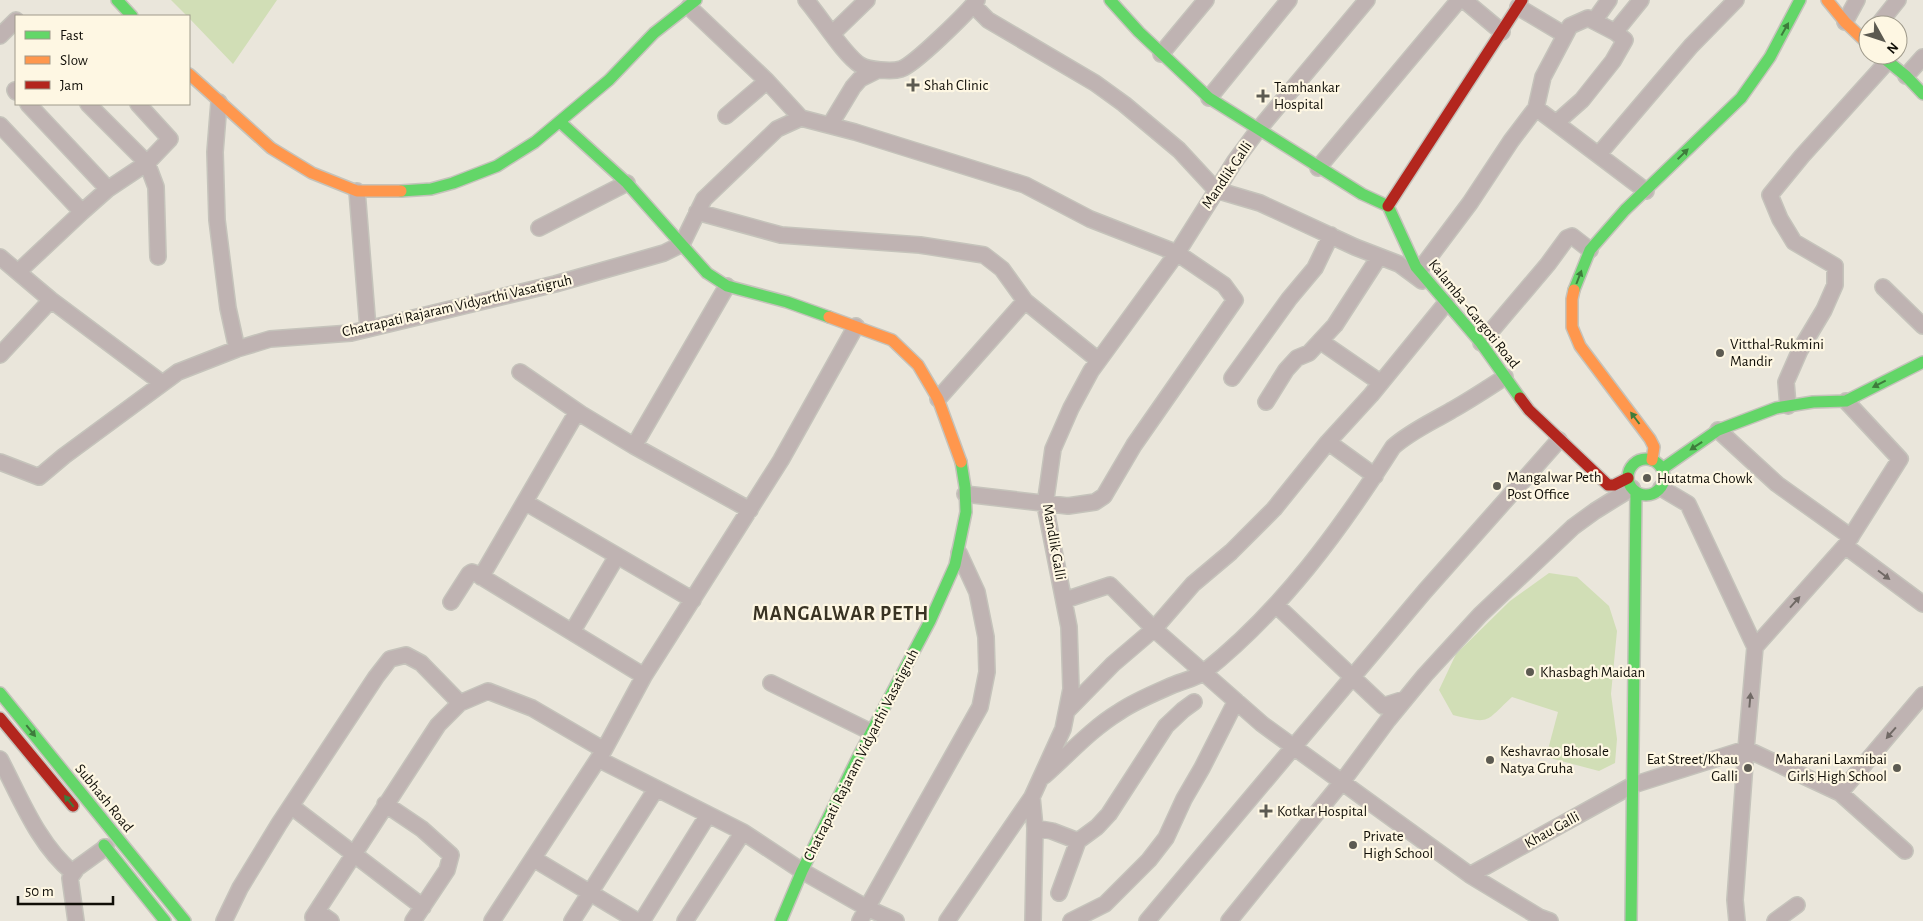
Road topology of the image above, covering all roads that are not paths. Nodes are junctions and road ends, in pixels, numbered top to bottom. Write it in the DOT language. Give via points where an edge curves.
graph roads {
  1 [pos="117,0"];
  2 [pos="806,0"];
  3 [pos="867,0"];
  4 [pos="1110,0"];
  5 [pos="1206,0"];
  6 [pos="1289,0"];
  7 [pos="1367,0"];
  8 [pos="1459,0"];
  9 [pos="1464,0"];
  10 [pos="1609,0"];
  11 [pos="1641,0"];
  12 [pos="1800,0"];
  13 [pos="1827,0"];
  14 [pos="1857,0"];
  15 [pos="1898,0"];
  16 [pos="1734,1"];
  17 [pos="693,3"];
  18 [pos="975,3"];
  19 [pos="1520,4"];
  20 [pos="131,15"];
  21 [pos="1886,15"];
  22 [pos="1594,21"];
  23 [pos="15,22"];
  24 [pos="1845,22"];
  25 [pos="1502,32"];
  26 [pos="1615,32"];
  27 [pos="833,33"];
  28 [pos="1858,33"];
  29 [pos="1566,35"];
  30 [pos="0,36"];
  31 [pos="1161,54"];
  32 [pos="1923,57"];
  33 [pos="1878,65"];
  34 [pos="1893,65"];
  35 [pos="878,70"];
  36 [pos="190,75"];
  37 [pos="1906,76"];
  38 [pos="767,81"];
  39 [pos="1923,94"];
  40 [pos="1209,98"];
  41 [pos="219,102"];
  42 [pos="29,105"];
  43 [pos="89,105"];
  44 [pos="139,105"];
  45 [pos="1536,108"];
  46 [pos="726,116"];
  47 [pos="801,118"];
  48 [pos="560,122"];
  49 [pos="1556,123"];
  50 [pos="0,125"];
  51 [pos="830,125"];
  52 [pos="1258,130"];
  53 [pos="1599,154"];
  54 [pos="147,163"];
  55 [pos="1318,168"];
  56 [pos="627,183"];
  57 [pos="108,189"];
  58 [pos="1216,190"];
  59 [pos="1646,190"];
  60 [pos="357,191"];
  61 [pos="1388,206"];
  62 [pos="82,212"];
  63 [pos="697,212"];
  64 [pos="539,228"];
  65 [pos="1331,235"];
  66 [pos="682,244"];
  67 [pos="1590,250"];
  68 [pos="1177,253"];
  69 [pos="0,257"];
  70 [pos="1379,257"];
  71 [pos="158,258"];
  72 [pos="1419,271"];
  73 [pos="18,272"];
  74 [pos="727,286"];
  75 [pos="1883,287"];
  76 [pos="1434,289"];
  77 [pos="51,300"];
  78 [pos="1025,301"];
  79 [pos="1446,303"];
  80 [pos="856,326"];
  81 [pos="1923,326"];
  82 [pos="368,329"];
  83 [pos="1320,341"];
  84 [pos="1481,343"];
  85 [pos="237,349"];
  86 [pos="0,355"];
  87 [pos="1098,360"];
  88 [pos="1923,362"];
  89 [pos="520,372"];
  90 [pos="1505,377"];
  91 [pos="1232,378"];
  92 [pos="162,383"];
  93 [pos="1381,383"];
  94 [pos="938,399"];
  95 [pos="1846,401"];
  96 [pos="1266,402"];
  97 [pos="1788,406"];
  98 [pos="577,412"];
  99 [pos="1718,430"];
  100 [pos="1558,440"];
  101 [pos="1328,442"];
  102 [pos="634,446"];
  103 [pos="1652,460"];
  104 [pos="0,462"];
  105 [pos="1662,469"];
  106 [pos="1375,476"];
  107 [pos="1632,486"];
  108 [pos="1661,488"];
  109 [pos="965,494"];
  110 [pos="525,502"];
  111 [pos="1045,505"];
  112 [pos="750,510"];
  113 [pos="1848,541"];
  114 [pos="959,553"];
  115 [pos="617,556"];
  116 [pos="481,577"];
  117 [pos="693,600"];
  118 [pos="1065,600"];
  119 [pos="451,602"];
  120 [pos="1923,604"];
  121 [pos="1276,605"];
  122 [pos="1154,629"];
  123 [pos="572,632"];
  124 [pos="1759,643"];
  125 [pos="1202,673"];
  126 [pos="644,676"];
  127 [pos="1353,677"];
  128 [pos="771,683"];
  129 [pos="0,693"];
  130 [pos="1923,696"];
  131 [pos="1406,699"];
  132 [pos="1236,701"];
  133 [pos="1194,702"];
  134 [pos="460,703"];
  135 [pos="1066,711"];
  136 [pos="18,713"];
  137 [pos="2,722"];
  138 [pos="871,732"];
  139 [pos="1294,748"];
  140 [pos="1746,749"];
  141 [pos="601,755"];
  142 [pos="0,759"];
  143 [pos="1039,780"];
  144 [pos="1342,782"];
  145 [pos="1634,785"];
  146 [pos="656,789"];
  147 [pos="1840,793"];
  148 [pos="1032,797"];
  149 [pos="385,804"];
  150 [pos="291,806"];
  151 [pos="708,814"];
  152 [pos="83,818"];
  153 [pos="1035,828"];
  154 [pos="94,832"];
  155 [pos="743,832"];
  156 [pos="1078,841"];
  157 [pos="126,849"];
  158 [pos="110,852"];
  159 [pos="1905,852"];
  160 [pos="354,854"];
  161 [pos="534,859"];
  162 [pos="802,871"];
  163 [pos="73,873"];
  164 [pos="1470,876"];
  165 [pos="590,893"];
  166 [pos="1058,894"];
  167 [pos="1797,905"];
  168 [pos="423,907"];
  169 [pos="864,915"];
  170 [pos="315,916"];
  171 [pos="76,921"];
  172 [pos="165,921"];
  173 [pos="185,921"];
  174 [pos="224,921"];
  175 [pos="331,921"];
  176 [pos="413,921"];
  177 [pos="492,921"];
  178 [pos="572,921"];
  179 [pos="637,921"];
  180 [pos="642,921"];
  181 [pos="685,921"];
  182 [pos="781,921"];
  183 [pos="896,921"];
  184 [pos="947,921"];
  185 [pos="1033,921"];
  186 [pos="1070,921"];
  187 [pos="1146,921"];
  188 [pos="1229,921"];
  189 [pos="1550,921"];
  190 [pos="1631,921"];
  191 [pos="1738,921"];
  192 [pos="1775,921"];
  1 -- 20 [label="street"];
  2 -- 27 [label="street"];
  3 -- 27 [label="street"];
  4 -- 31 [label="street"];
  5 -- 31 [label="street"];
  6 -- 40 [label="street"];
  7 -- 52 [label="street, Mandlik Galli"];
  8 -- 55 [label="street"];
  9 -- 25 [label="street"];
  10 -- 22 [label="street"];
  11 -- 26 [label="street"];
  59 -- 12 [label="street, one-way" via="1741,98 1770,58"];
  13 -- 24 [label="street"];
  14 -- 24 [label="street"];
  15 -- 21 [label="street"];
  16 -- 53 [label="street"];
  17 -- 38 [label="street"];
  17 -- 48 [label="street" via="654,33 609,80"];
  18 -- 35 [label="street" via="923,53 901,69"];
  18 -- 58 [label="street" via="988,20 1095,83 1124,104 1179,150"];
  19 -- 25 [label="street"];
  19 -- 29 [label="street"];
  22 -- 26 [label="street"];
  22 -- 29 [label="street" via="1588,18 1570,26"];
  23 -- 30 [label="street"];
  24 -- 28 [label="street"];
  25 -- 61 [label="street"];
  26 -- 49 [label="street" via="1625,40 1613,61 1582,100"];
  27 -- 35 [label="street" via="860,65"];
  29 -- 45 [label="street" via="1543,77"];
  31 -- 40 [label="street"];
  32 -- 37 [label="street"];
  33 -- 97 [label="street" via="1770,195 1794,242 1835,266 1835,285 1786,382"];
  34 -- 37 [label="street"];
  35 -- 51 [label="street" via="853,87"];
  36 -- 41 [label="street"];
  37 -- 39 [label="street"];
  38 -- 46 [label="street"];
  38 -- 47 [label="street"];
  40 -- 52 [label="street"];
  41 -- 60 [label="street" via="282,156 312,173"];
  41 -- 85 [label="street" via="215,152 217,220 225,288"];
  42 -- 57 [label="street"];
  43 -- 54 [label="street"];
  44 -- 54 [label="street" via="170,139"];
  45 -- 49 [label="street"];
  45 -- 72 [label="street"];
  47 -- 51 [label="street"];
  47 -- 63 [label="street" via="777,129 704,199"];
  48 -- 56 [label="street, Chatrapati Rajaram Vidyarthi Vasatigruh"];
  48 -- 60 [label="street" via="517,155 452,184 410,191"];
  49 -- 53 [label="street"];
  50 -- 62 [label="street"];
  51 -- 68 [label="street" via="1025,185 1090,219"];
  52 -- 55 [label="street"];
  52 -- 58 [label="street, Mandlik Galli"];
  53 -- 59 [label="street"];
  54 -- 57 [label="street"];
  54 -- 71 [label="street" via="156,187"];
  55 -- 61 [label="street"];
  56 -- 64 [label="street"];
  56 -- 66 [label="street, Chatrapati Rajaram Vidyarthi Vasatigruh"];
  57 -- 62 [label="street"];
  58 -- 65 [label="street" via="1260,203"];
  58 -- 68 [label="street, Mandlik Galli"];
  59 -- 67 [label="street"];
  60 -- 82 [label="street"];
  61 -- 72 [label="street, Kalamba -Gargoti Road"];
  62 -- 73 [label="street"];
  63 -- 66 [label="street"];
  63 -- 78 [label="street" via="781,235 920,244 984,255 1002,269"];
  65 -- 70 [label="street"];
  65 -- 91 [label="street" via="1315,268"];
  66 -- 74 [label="street, Chatrapati Rajaram Vidyarthi Vasatigruh" via="708,273"];
  66 -- 82 [label="street, Chatrapati Rajaram Vidyarthi Vasatigruh" via="664,254 555,284"];
  67 -- 84 [label="street" via="1572,236 1567,238"];
  103 -- 67 [label="street, one-way" via="1654,447 1650,439 1580,346 1572,327 1572,299"];
  68 -- 87 [label="street, Mandlik Galli"];
  68 -- 111 [label="street" via="1224,285 1235,300 1134,445 1104,496 1095,502"];
  69 -- 73 [label="street"];
  70 -- 76 [label="street" via="1398,264"];
  70 -- 83 [label="street" via="1335,325"];
  72 -- 76 [label="street, Kalamba -Gargoti Road"];
  73 -- 77 [label="street"];
  74 -- 80 [label="street, Chatrapati Rajaram Vidyarthi Vasatigruh"];
  74 -- 102 [label="street"];
  75 -- 81 [label="street"];
  76 -- 79 [label="street, Kalamba -Gargoti Road"];
  77 -- 86 [label="street"];
  77 -- 92 [label="street"];
  78 -- 87 [label="street"];
  78 -- 94 [label="street"];
  79 -- 84 [label="street, Kalamba -Gargoti Road"];
  79 -- 93 [label="street"];
  80 -- 94 [label="street, Chatrapati Rajaram Vidyarthi Vasatigruh" via="892,340 918,365"];
  80 -- 112 [label="street"];
  82 -- 85 [label="street, Chatrapati Rajaram Vidyarthi Vasatigruh" via="270,339"];
  83 -- 93 [label="street"];
  83 -- 96 [label="street" via="1310,353 1297,358 1286,370"];
  84 -- 90 [label="street, Kalamba -Gargoti Road"];
  85 -- 92 [label="street, Chatrapati Rajaram Vidyarthi Vasatigruh" via="178,372"];
  87 -- 111 [label="street, Mandlik Galli" via="1053,449"];
  88 -- 95 [label="street, one-way"];
  89 -- 98 [label="street"];
  90 -- 100 [label="street, Kalamba -Gargoti Road" via="1529,410"];
  90 -- 106 [label="street" via="1403,438 1393,447"];
  92 -- 104 [label="street, Chatrapati Rajaram Vidyarthi Vasatigruh" via="39,477"];
  93 -- 101 [label="street"];
  94 -- 109 [label="street, Chatrapati Rajaram Vidyarthi Vasatigruh" via="961,460"];
  95 -- 97 [label="street"];
  95 -- 113 [label="street" via="1900,459"];
  97 -- 99 [label="street"];
  98 -- 102 [label="street"];
  98 -- 110 [label="street"];
  99 -- 105 [label="street, one-way"];
  99 -- 113 [label="street" via="1777,484"];
  100 -- 107 [label="street, Kalamba -Gargoti Road" via="1608,486"];
  100 -- 127 [label="street"];
  101 -- 106 [label="street"];
  101 -- 122 [label="street" via="1274,509 1193,584"];
  102 -- 112 [label="street"];
  103 -- 105 [label="street"];
  103 -- 107 [label="street" via="1640,460 1631,467"];
  105 -- 108 [label="street"];
  106 -- 121 [label="street" via="1339,529"];
  107 -- 108 [label="street" via="1642,495"];
  107 -- 131 [label="street" via="1573,527 1480,615"];
  107 -- 145 [label="street"];
  108 -- 124 [label="street" via="1688,504"];
  109 -- 111 [label="street"];
  109 -- 114 [label="street, Chatrapati Rajaram Vidyarthi Vasatigruh" via="966,512"];
  110 -- 115 [label="street"];
  110 -- 116 [label="street"];
  111 -- 118 [label="street, Mandlik Galli"];
  112 -- 117 [label="street"];
  113 -- 120 [label="street, one-way"];
  124 -- 113 [label="street, one-way"];
  114 -- 138 [label="street, Chatrapati Rajaram Vidyarthi Vasatigruh" via="930,621"];
  114 -- 169 [label="street" via="977,592 986,637 987,672 980,707"];
  115 -- 117 [label="street"];
  115 -- 123 [label="street"];
  116 -- 119 [label="street" via="472,572 469,574"];
  116 -- 123 [label="street"];
  117 -- 126 [label="street"];
  118 -- 122 [label="street" via="1110,585"];
  118 -- 135 [label="street, Mandlik Galli" via="1072,688"];
  121 -- 125 [label="street"];
  121 -- 127 [label="street"];
  122 -- 125 [label="street"];
  122 -- 135 [label="street"];
  123 -- 126 [label="street"];
  140 -- 124 [label="street, one-way"];
  125 -- 132 [label="street"];
  125 -- 143 [label="street" via="1118,712"];
  126 -- 141 [label="street"];
  127 -- 131 [label="street" via="1383,706"];
  127 -- 139 [label="street"];
  128 -- 138 [label="street"];
  129 -- 136 [label="street, Subhash Road"];
  130 -- 147 [label="street, one-way"];
  131 -- 144 [label="street"];
  132 -- 139 [label="street"];
  132 -- 186 [label="street" via="1166,838 1105,904"];
  133 -- 156 [label="street" via="1166,726 1109,814"];
  134 -- 141 [label="street" via="488,691 532,708"];
  134 -- 149 [label="street" via="438,725"];
  134 -- 150 [label="street" via="421,663 406,655 390,659"];
  135 -- 143 [label="street, Mandlik Galli" via="1063,729"];
  136 -- 137 [label="street"];
  136 -- 157 [label="street, Subhash Road, one-way"];
  152 -- 137 [label="street, Subhash Road, one-way"];
  138 -- 162 [label="street, Chatrapati Rajaram Vidyarthi Vasatigruh"];
  139 -- 144 [label="street"];
  139 -- 187 [label="street"];
  140 -- 145 [label="street, Khau Galli"];
  140 -- 147 [label="street"];
  140 -- 191 [label="street" via="1735,900"];
  141 -- 146 [label="street"];
  141 -- 161 [label="street"];
  142 -- 163 [label="street" via="45,844"];
  143 -- 148 [label="street, Mandlik Galli"];
  144 -- 164 [label="street"];
  144 -- 188 [label="street"];
  145 -- 164 [label="street, Khau Galli"];
  145 -- 190 [label="street"];
  146 -- 151 [label="street"];
  146 -- 165 [label="street"];
  147 -- 159 [label="street"];
  148 -- 153 [label="street"];
  148 -- 184 [label="street, Mandlik Galli"];
  149 -- 160 [label="street"];
  149 -- 168 [label="street" via="422,829 451,855 447,870"];
  150 -- 160 [label="street"];
  150 -- 174 [label="street" via="240,888"];
  151 -- 155 [label="street"];
  151 -- 180 [label="street"];
  153 -- 156 [label="street"];
  153 -- 185 [label="street"];
  154 -- 158 [label="street, Subhash Road"];
  155 -- 162 [label="street"];
  155 -- 181 [label="street"];
  156 -- 166 [label="street"];
  157 -- 158 [label="street"];
  157 -- 173 [label="street, Subhash Road"];
  158 -- 163 [label="street"];
  158 -- 172 [label="street, Subhash Road"];
  160 -- 168 [label="street"];
  160 -- 170 [label="street"];
  161 -- 165 [label="street"];
  161 -- 177 [label="street"];
  162 -- 169 [label="street"];
  162 -- 182 [label="street, Chatrapati Rajaram Vidyarthi Vasatigruh"];
  163 -- 171 [label="street" via="70,878"];
  164 -- 189 [label="street"];
  165 -- 178 [label="street"];
  165 -- 179 [label="street"];
  167 -- 192 [label="street"];
  168 -- 176 [label="street"];
  169 -- 183 [label="street"];
  170 -- 175 [label="street"];
}
